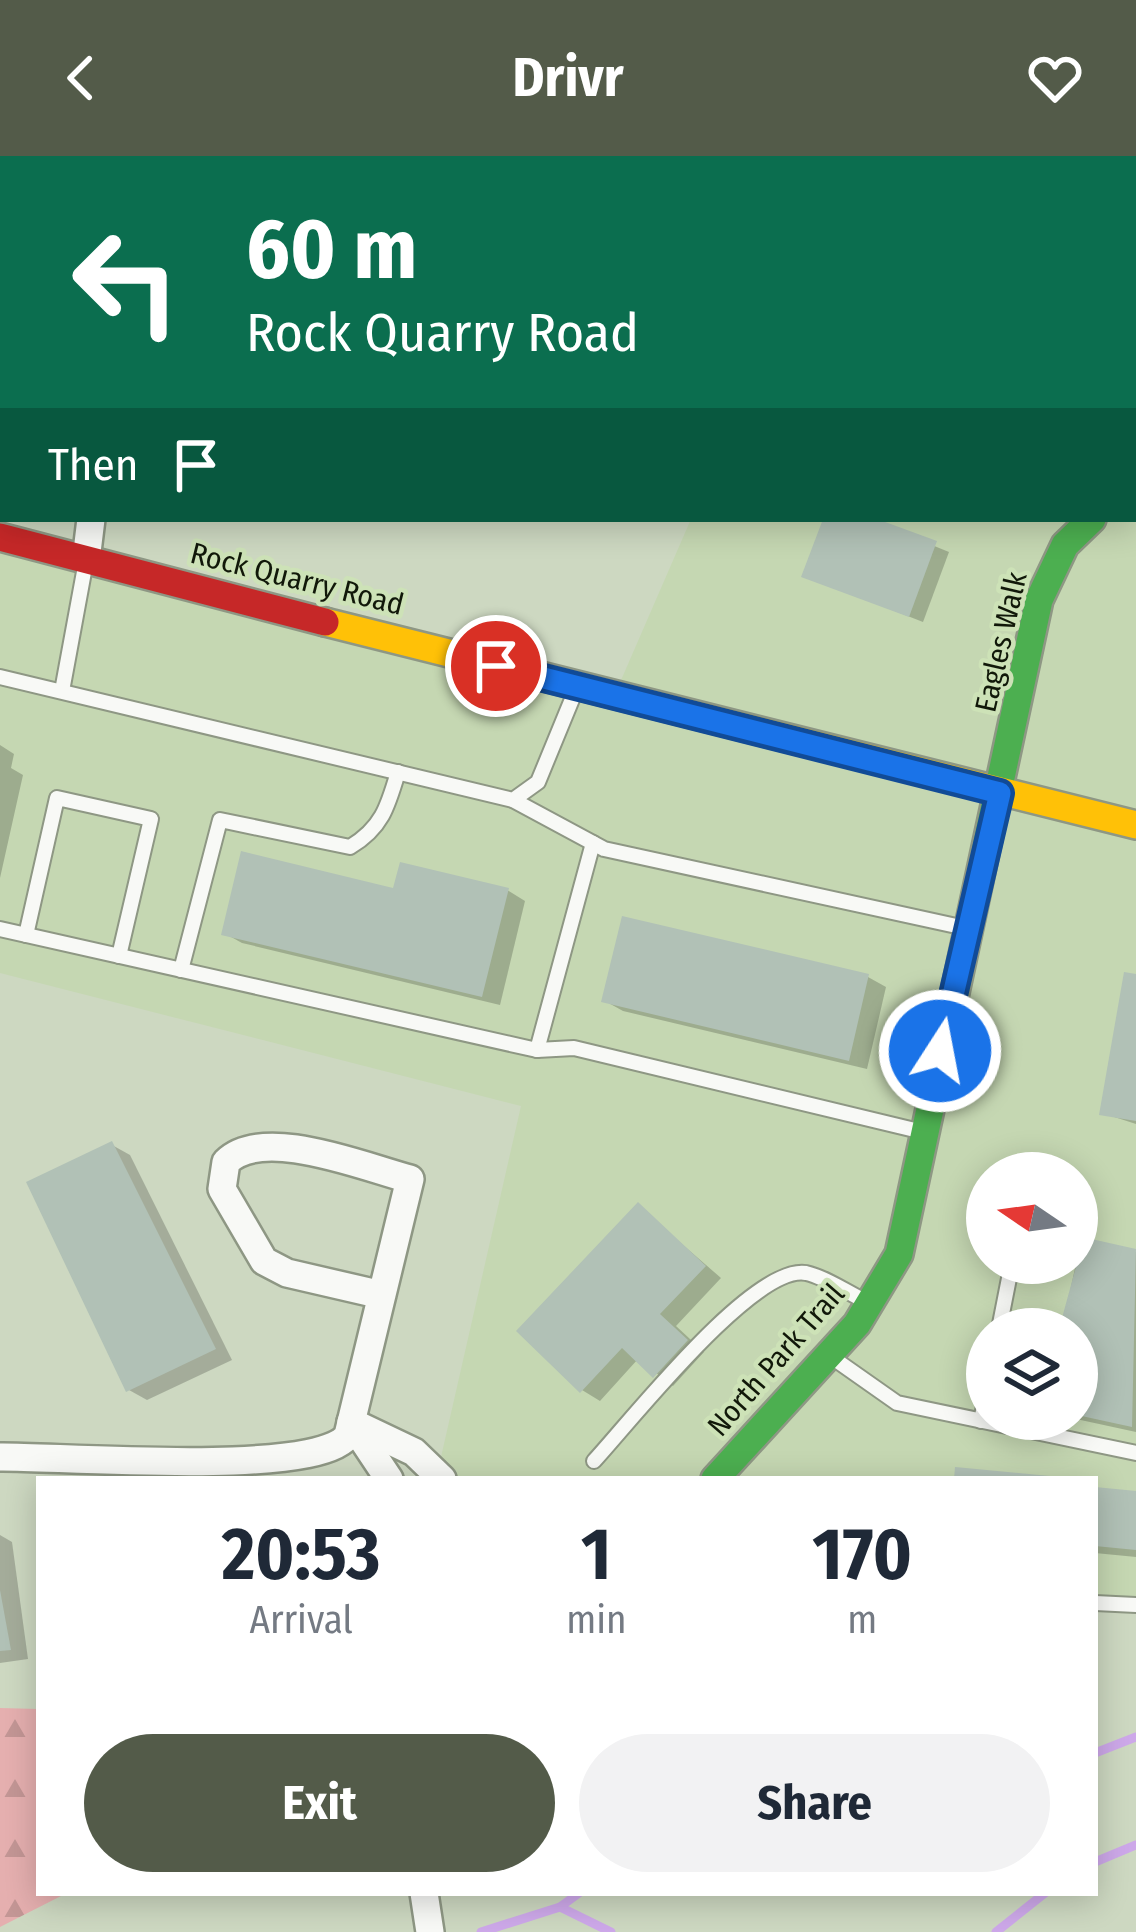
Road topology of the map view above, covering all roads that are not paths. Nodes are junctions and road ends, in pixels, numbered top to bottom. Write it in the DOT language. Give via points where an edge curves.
graph roads {
  1 [pos="92,522"];
  2 [pos="1089,522"];
  3 [pos="0,537"];
  4 [pos="86,560"];
  5 [pos="0,676"];
  6 [pos="577,688"];
  7 [pos="62,692"];
  8 [pos="398,772"];
  9 [pos="1000,793"];
  10 [pos="513,800"];
  11 [pos="1136,825"];
  12 [pos="592,843"];
  13 [pos="965,928"];
  14 [pos="0,929"];
  15 [pos="26,935"];
  16 [pos="119,956"];
  17 [pos="181,970"];
  18 [pos="537,1050"];
  19 [pos="923,1132"];
  20 [pos="382,1295"];
  21 [pos="870,1304"];
  22 [pos="829,1355"];
  23 [pos="966,1417"];
  24 [pos="351,1422"];
  25 [pos="1075,1440"];
  26 [pos="1136,1453"];
  27 [pos="0,1456"];
  28 [pos="594,1461"];
  29 [pos="66,1469"];
  30 [pos="387,1476"];
  31 [pos="439,1476"];
  32 [pos="718,1476"];
  33 [pos="1098,1604"];
  34 [pos="1136,1605"];
  35 [pos="424,1896"];
  36 [pos="430,1932"];
  1 -- 4 [label="street"];
  2 -- 9 [label="street, Eagles Walk" via="1043,585"];
  3 -- 4 [label="street, Rock Quarry Road"];
  4 -- 6 [label="street, Rock Quarry Road"];
  4 -- 7 [label="lane"];
  5 -- 7 [label="lane"];
  6 -- 9 [label="street, Rock Quarry Road"];
  6 -- 10 [label="lane" via="538,782"];
  7 -- 8 [label="lane"];
  8 -- 10 [label="lane"];
  8 -- 17 [label="lane" via="384,816 350,847 220,820"];
  9 -- 11 [label="street, Rock Quarry Road"];
  9 -- 13 [label="street, North Park Trail"];
  10 -- 12 [label="lane"];
  12 -- 13 [label="lane"];
  12 -- 18 [label="lane"];
  13 -- 19 [label="street, North Park Trail"];
  14 -- 15 [label="lane"];
  15 -- 16 [label="lane"];
  15 -- 16 [label="lane" via="57,798 113,810 151,819"];
  16 -- 17 [label="lane"];
  17 -- 18 [label="lane"];
  18 -- 19 [label="lane" via="574,1048"];
  19 -- 21 [label="street, North Park Trail" via="899,1254"];
  20 -- 20 [label="street" via="264,1261 222,1189 226,1162 243,1148 266,1145 410,1179"];
  20 -- 24 [label="street"];
  21 -- 22 [label="street, North Park Trail"];
  21 -- 28 [label="lane" via="807,1273 783,1275 750,1294"];
  22 -- 23 [label="lane" via="897,1403"];
  22 -- 32 [label="street, North Park Trail"];
  24 -- 29 [label="street" via="344,1442 319,1454"];
  24 -- 30 [label="street"];
  24 -- 31 [label="street" via="414,1452"];
  25 -- 26 [label="lane"];
  27 -- 29 [label="street"];
  33 -- 34 [label="lane"];
  35 -- 36 [label="street"];
}
